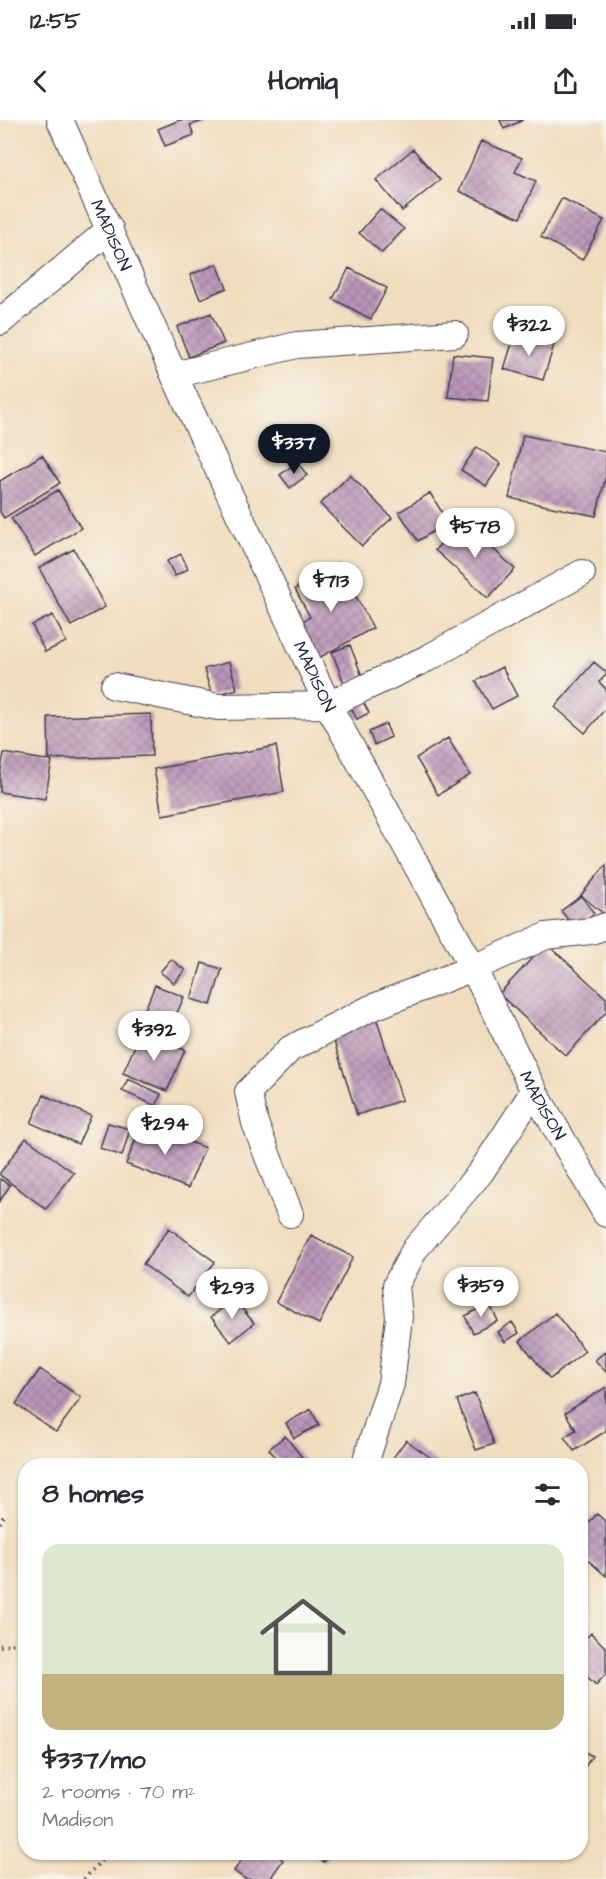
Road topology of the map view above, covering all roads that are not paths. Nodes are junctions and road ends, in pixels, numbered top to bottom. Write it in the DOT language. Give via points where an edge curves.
graph roads {
  1 [pos="60,120"];
  2 [pos="110,229"];
  3 [pos="0,322"];
  4 [pos="454,334"];
  5 [pos="174,375"];
  6 [pos="582,573"];
  7 [pos="114,686"];
  8 [pos="328,705"];
  9 [pos="606,926"];
  10 [pos="472,968"];
  11 [pos="534,1091"];
  12 [pos="290,1214"];
  13 [pos="606,1214"];
  14 [pos="367,1458"];
  1 -- 2 [label="street, MADISON"];
  2 -- 3 [label="street"];
  2 -- 5 [label="street, MADISON"];
  4 -- 5 [label="street" via="297,345"];
  5 -- 8 [label="street, MADISON"];
  6 -- 8 [label="street" via="428,658"];
  7 -- 8 [label="street" via="218,706"];
  8 -- 10 [label="street, MADISON"];
  9 -- 10 [label="street" via="546,936"];
  10 -- 11 [label="street, MADISON"];
  10 -- 12 [label="street" via="370,1008 290,1049 249,1092 255,1124"];
  11 -- 13 [label="street, MADISON"];
  11 -- 14 [label="street" via="481,1173 415,1250 396,1286 399,1317 391,1384"];
}
